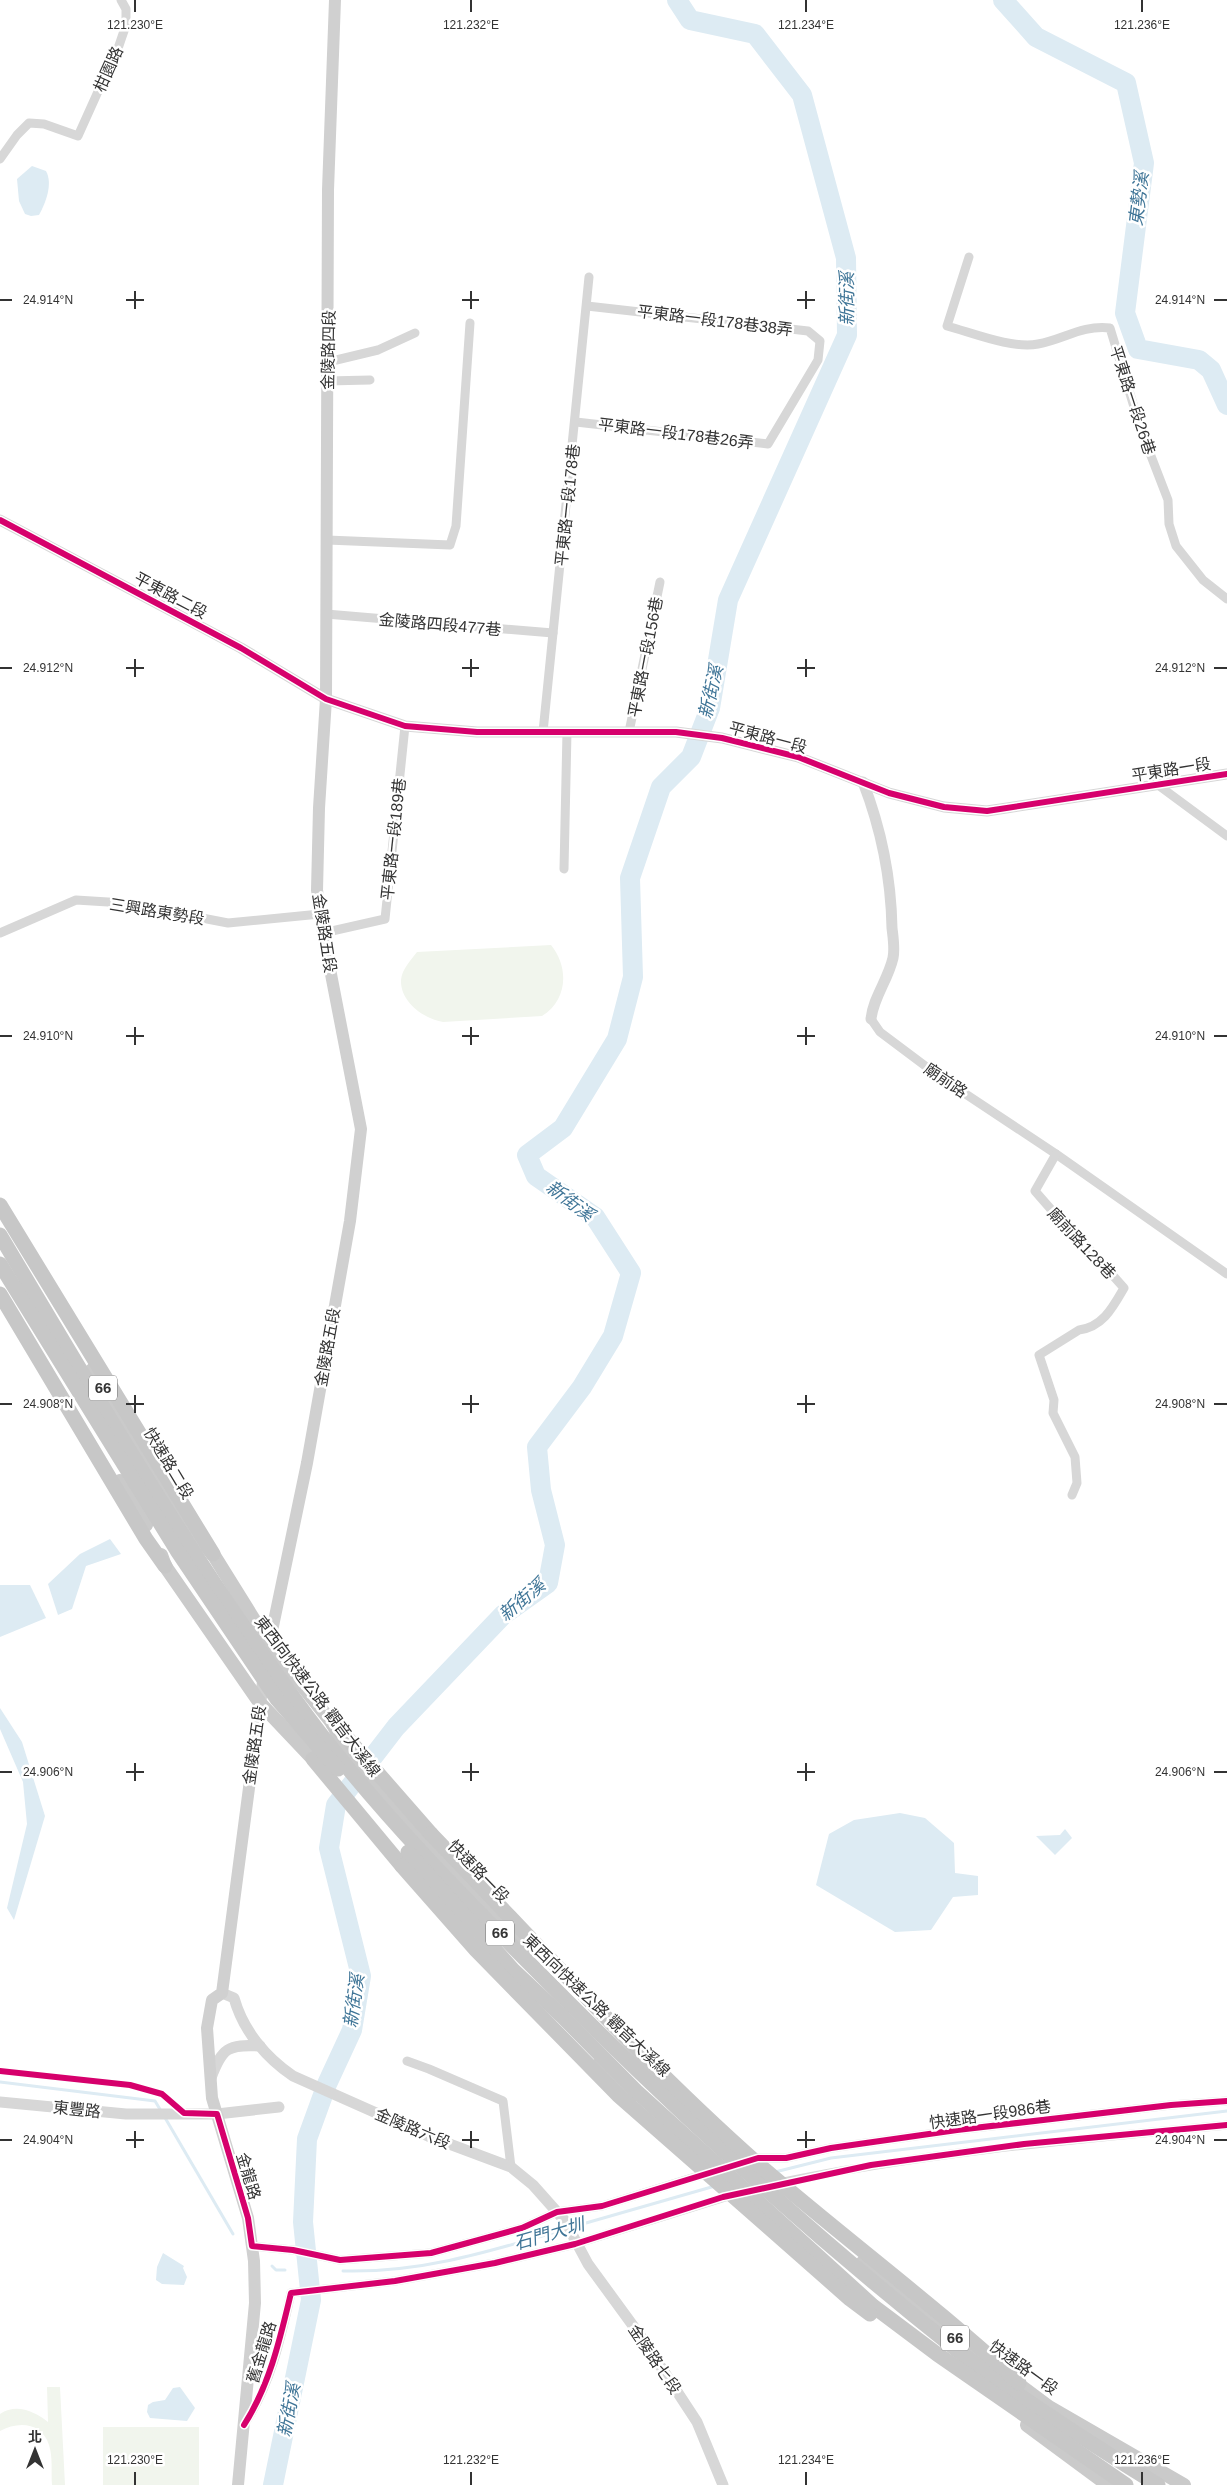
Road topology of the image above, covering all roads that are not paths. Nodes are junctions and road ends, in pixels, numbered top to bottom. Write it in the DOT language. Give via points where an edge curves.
graph roads {
  1 [pos="121,0"];
  2 [pos="335,0"];
  3 [pos="0,158"];
  4 [pos="969,257"];
  5 [pos="589,277"];
  6 [pos="587,306"];
  7 [pos="470,323"];
  8 [pos="415,333"];
  9 [pos="818,360"];
  10 [pos="328,362"];
  11 [pos="327,380"];
  12 [pos="370,380"];
  13 [pos="576,422"];
  14 [pos="0,520"];
  15 [pos="327,540"];
  16 [pos="660,582"];
  17 [pos="1227,599"];
  18 [pos="326,614"];
  19 [pos="553,633"];
  20 [pos="326,700"];
  21 [pos="405,726"];
  22 [pos="543,732"];
  23 [pos="567,732"];
  24 [pos="629,732"];
  25 [pos="1227,774"];
  26 [pos="863,782"];
  27 [pos="1158,785"];
  28 [pos="1227,836"];
  29 [pos="564,869"];
  30 [pos="320,914"];
  31 [pos="0,933"];
  32 [pos="323,933"];
  33 [pos="872,1019"];
  34 [pos="1056,1154"];
  35 [pos="0,1205"];
  36 [pos="0,1217"];
  37 [pos="0,1235"];
  38 [pos="0,1264"];
  39 [pos="1227,1274"];
  40 [pos="0,1285"];
  41 [pos="0,1294"];
  42 [pos="1072,1494"];
  43 [pos="213,1554"];
  44 [pos="165,1566"];
  45 [pos="269,1644"];
  46 [pos="260,1703"];
  47 [pos="333,1724"];
  48 [pos="321,1765"];
  49 [pos="371,1773"];
  50 [pos="352,1801"];
  51 [pos="222,1993"];
  52 [pos="260,2046"];
  53 [pos="407,2061"];
  54 [pos="210,2080"];
  55 [pos="1227,2101"];
  56 [pos="0,2102"];
  57 [pos="279,2107"];
  58 [pos="217,2114"];
  59 [pos="1227,2125"];
  60 [pos="750,2162"];
  61 [pos="511,2167"];
  62 [pos="717,2173"];
  63 [pos="767,2183"];
  64 [pos="739,2191"];
  65 [pos="559,2215"];
  66 [pos="575,2241"];
  67 [pos="252,2246"];
  68 [pos="1061,2422"];
  69 [pos="244,2425"];
  70 [pos="1047,2432"];
  71 [pos="238,2485"];
  72 [pos="723,2485"];
  73 [pos="1108,2485"];
  74 [pos="1126,2485"];
  75 [pos="1158,2485"];
  76 [pos="1184,2485"];
  1 -- 3 [label="street, 柑園路" via="126,9 126,25 112,66 78,136 44,124 29,123"];
  2 -- 10 [label="main road, 金陵路四段" via="328,190"];
  4 -- 17 [label="street, 平東路一段26巷" via="947,326 1017,344 1038,344 1094,326 1110,328 1141,430 1168,500 1169,524 1176,546 1204,580"];
  5 -- 6 [label="street, 平東路一段178巷"];
  6 -- 9 [label="street, 平東路一段178巷38弄" via="808,331 820,341"];
  6 -- 13 [label="street, 平東路一段178巷"];
  7 -- 15 [label="street" via="456,526 450,545"];
  8 -- 10 [label="street" via="378,350"];
  9 -- 13 [label="street, 平東路一段178巷26弄" via="768,444"];
  10 -- 11 [label="main road, 金陵路四段"];
  11 -- 12 [label="street"];
  11 -- 15 [label="main road, 金陵路四段"];
  13 -- 19 [label="street, 平東路一段178巷"];
  14 -- 20 [label="street, 平東路二段" via="242,648"];
  15 -- 18 [label="main road, 金陵路四段"];
  16 -- 24 [label="street, 平東路一段156巷"];
  18 -- 19 [label="street, 金陵路四段477巷"];
  18 -- 20 [label="main road, 金陵路四段"];
  19 -- 22 [label="street, 平東路一段178巷"];
  20 -- 21 [label="street, 平東路一段"];
  20 -- 30 [label="main road, 金陵路五段" via="319,808 317,890"];
  21 -- 22 [label="street, 平東路一段" via="477,732"];
  21 -- 32 [label="street, 平東路一段189巷" via="385,919"];
  22 -- 23 [label="street, 平東路一段"];
  23 -- 24 [label="street, 平東路一段"];
  23 -- 29 [label="street"];
  24 -- 26 [label="street, 平東路一段" via="676,732 722,738 798,757"];
  25 -- 27 [label="street, 平東路一段"];
  26 -- 27 [label="street, 平東路一段" via="889,793 944,807 987,811"];
  26 -- 33 [label="street, 廟前路" via="884,844 891,895 893,957 872,1008"];
  27 -- 28 [label="street"];
  30 -- 31 [label="street, 三興路東勢段" via="228,923 124,903 76,900"];
  30 -- 32 [label="main road, 金陵路五段"];
  32 -- 45 [label="main road, 金陵路五段" via="361,1129 350,1221 307,1462"];
  33 -- 34 [label="street, 廟前路" via="880,1032 940,1077"];
  34 -- 39 [label="street, 廟前路"];
  34 -- 42 [label="street, 廟前路128巷" via="1035,1191 1124,1288 1105,1318 1039,1355 1054,1400 1053,1413 1075,1457 1077,1483"];
  35 -- 43 [label="highway"];
  36 -- 43 [label="main road, 快速路二段 / 66" via="182,1519"];
  37 -- 68 [label="highway, 東西向快速公路 觀音大溪線 / 66, bridge" via="131,1456 229,1607 310,1719 398,1828 621,2054 827,2244 960,2352"];
  38 -- 70 [label="highway, 東西向快速公路 觀音大溪線 / 66, bridge" via="178,1552 277,1700 513,1970 636,2091 873,2306"];
  40 -- 44 [label="main road, 66" via="147,1526"];
  41 -- 44 [label="highway" via="146,1540"];
  43 -- 45 [label="main road, 快速路二段 / 66"];
  44 -- 46 [label="main road, 66"];
  45 -- 46 [label="main road, 金陵路五段"];
  45 -- 47 [label="main road, 66"];
  46 -- 48 [label="main road, 66"];
  46 -- 51 [label="main road, 金陵路五段"];
  47 -- 49 [label="highway"];
  48 -- 50 [label="highway"];
  49 -- 60 [label="main road, 快速路一段 / 66" via="417,1832 512,1930"];
  49 -- 68 [label="highway, bridge" via="672,2083 764,2169 971,2338"];
  50 -- 62 [label="main road, 66" via="537,2011"];
  50 -- 70 [label="highway, bridge" via="402,1866 476,1950 618,2095 850,2299 947,2372"];
  51 -- 52 [label="street" via="234,1998 240,2019"];
  51 -- 54 [label="main road, 金龍路" via="212,2000 207,2028"];
  52 -- 54 [label="street" via="242,2044 230,2047 219,2057"];
  52 -- 61 [label="street, 金陵路六段" via="273,2062 293,2076 428,2136"];
  53 -- 61 [label="street" via="503,2101"];
  54 -- 58 [label="main road, 金龍路"];
  55 -- 60 [label="street, 快速路一段986巷" via="957,2130"];
  56 -- 58 [label="street, 東豐路" via="126,2114"];
  57 -- 58 [label="street"];
  58 -- 67 [label="main road, 金龍路" via="248,2218"];
  59 -- 63 [label="street" via="1024,2144"];
  60 -- 62 [label="street, 快速路一段986巷"];
  60 -- 63 [label="main road, 66"];
  61 -- 65 [label="street, 金陵路六段" via="533,2185"];
  62 -- 64 [label="main road, 66"];
  62 -- 65 [label="street, 快速路一段986巷"];
  63 -- 64 [label="street"];
  63 -- 76 [label="main road, 快速路一段 / 66" via="966,2346 1050,2407"];
  64 -- 66 [label="street"];
  64 -- 73 [label="main road, 66" via="865,2306"];
  65 -- 66 [label="street, 金陵路七段"];
  65 -- 67 [label="street, 快速路一段986巷" via="451,2249 377,2259 340,2260"];
  66 -- 69 [label="street, 舊金龍路" via="496,2263 395,2281 292,2293 260,2400"];
  66 -- 72 [label="street, 金陵路七段" via="697,2422"];
  67 -- 69 [label="main road, 金龍路" via="255,2303"];
  68 -- 75 [label="highway, 東西向快速公路 觀音大溪線 / 66, bridge"];
  69 -- 71 [label="main road, 金龍路"];
  70 -- 74 [label="highway, 東西向快速公路 觀音大溪線 / 66, bridge"];
}
